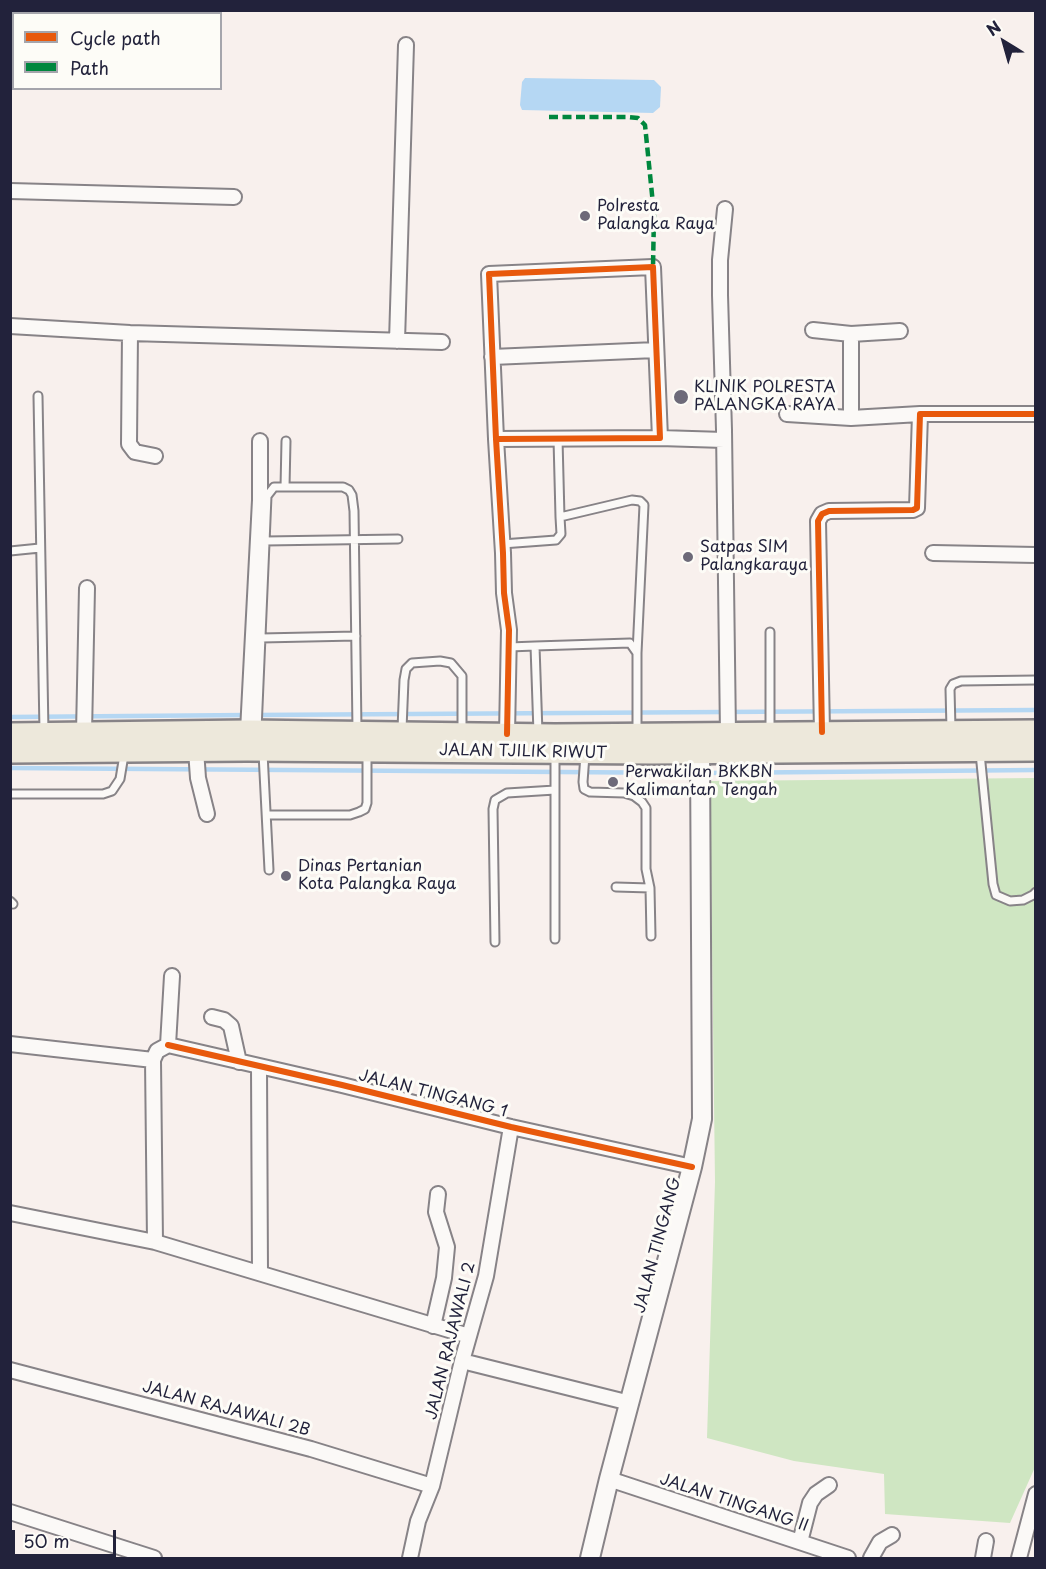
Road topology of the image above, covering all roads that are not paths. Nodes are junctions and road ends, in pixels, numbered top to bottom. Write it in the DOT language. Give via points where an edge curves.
graph roads {
  1 [pos="406,45"];
  2 [pos="10,191"];
  3 [pos="234,197"];
  4 [pos="725,209"];
  5 [pos="10,326"];
  6 [pos="813,330"];
  7 [pos="900,332"];
  8 [pos="130,333"];
  9 [pos="851,334"];
  10 [pos="397,341"];
  11 [pos="442,342"];
  12 [pos="656,350"];
  13 [pos="492,357"];
  14 [pos="38,396"];
  15 [pos="787,414"];
  16 [pos="920,414"];
  17 [pos="1035,414"];
  18 [pos="851,418"];
  19 [pos="660,438"];
  20 [pos="496,439"];
  21 [pos="558,439"];
  22 [pos="724,440"];
  23 [pos="260,441"];
  24 [pos="286,441"];
  25 [pos="155,456"];
  26 [pos="285,487"];
  27 [pos="560,517"];
  28 [pos="355,538"];
  29 [pos="398,539"];
  30 [pos="265,541"];
  31 [pos="502,544"];
  32 [pos="40,548"];
  33 [pos="10,551"];
  34 [pos="933,554"];
  35 [pos="1035,555"];
  36 [pos="87,588"];
  37 [pos="771,632"];
  38 [pos="356,636"];
  39 [pos="261,638"];
  40 [pos="535,646"];
  41 [pos="509,647"];
  42 [pos="637,652"];
  43 [pos="1035,680"];
  44 [pos="1035,731"];
  45 [pos="357,732"];
  46 [pos="822,732"];
  47 [pos="951,732"];
  48 [pos="44,733"];
  49 [pos="84,733"];
  50 [pos="402,733"];
  51 [pos="10,734"];
  52 [pos="462,734"];
  53 [pos="538,734"];
  54 [pos="728,734"];
  55 [pos="770,734"];
  56 [pos="637,735"];
  57 [pos="256,738"];
  58 [pos="510,740"];
  59 [pos="196,750"];
  60 [pos="980,750"];
  61 [pos="1035,750"];
  62 [pos="124,751"];
  63 [pos="368,751"];
  64 [pos="10,752"];
  65 [pos="555,753"];
  66 [pos="585,753"];
  67 [pos="699,753"];
  68 [pos="555,790"];
  69 [pos="10,794"];
  70 [pos="207,814"];
  71 [pos="267,815"];
  72 [pos="269,870"];
  73 [pos="616,887"];
  74 [pos="650,888"];
  75 [pos="1035,892"];
  76 [pos="651,936"];
  77 [pos="555,939"];
  78 [pos="495,942"];
  79 [pos="172,976"];
  80 [pos="212,1017"];
  81 [pos="10,1044"];
  82 [pos="168,1045"];
  83 [pos="153,1060"];
  84 [pos="238,1062"];
  85 [pos="259,1067"];
  86 [pos="511,1127"];
  87 [pos="692,1167"];
  88 [pos="438,1194"];
  89 [pos="10,1213"];
  90 [pos="155,1242"];
  91 [pos="260,1273"];
  92 [pos="433,1326"];
  93 [pos="469,1336"];
  94 [pos="462,1361"];
  95 [pos="10,1370"];
  96 [pos="630,1403"];
  97 [pos="609,1479"];
  98 [pos="829,1485"];
  99 [pos="432,1486"];
  100 [pos="1035,1494"];
  101 [pos="10,1512"];
  102 [pos="892,1535"];
  103 [pos="986,1541"];
  104 [pos="807,1549"];
  105 [pos="154,1558"];
  106 [pos="410,1558"];
  107 [pos="590,1558"];
  108 [pos="848,1558"];
  109 [pos="871,1558"];
  110 [pos="982,1558"];
  111 [pos="1018,1558"];
  1 -- 10 [label="street"];
  2 -- 3 [label="street"];
  4 -- 22 [label="street" via="720,295"];
  5 -- 8 [label="street"];
  6 -- 9 [label="street"];
  7 -- 9 [label="street"];
  8 -- 10 [label="street"];
  8 -- 25 [label="street" via="129,444 135,452"];
  9 -- 18 [label="street"];
  10 -- 11 [label="street"];
  12 -- 13 [label="street"];
  12 -- 13 [label="street" via="653,267 489,274"];
  12 -- 19 [label="street"];
  13 -- 20 [label="street"];
  14 -- 32 [label="lane"];
  15 -- 18 [label="street"];
  16 -- 17 [label="street"];
  16 -- 18 [label="street"];
  16 -- 46 [label="street" via="917,508 829,511 818,520"];
  19 -- 21 [label="street"];
  19 -- 22 [label="street"];
  20 -- 21 [label="street"];
  20 -- 31 [label="street"];
  21 -- 27 [label="lane"];
  22 -- 54 [label="street"];
  23 -- 57 [label="street"];
  24 -- 26 [label="lane"];
  26 -- 28 [label="lane" via="349,490 354,503"];
  26 -- 30 [label="lane" via="274,487 267,496"];
  27 -- 31 [label="lane" via="561,534 556,540"];
  27 -- 42 [label="lane" via="632,500 644,505"];
  28 -- 29 [label="lane"];
  28 -- 30 [label="lane"];
  28 -- 38 [label="lane"];
  30 -- 39 [label="lane"];
  31 -- 41 [label="street"];
  32 -- 33 [label="lane"];
  32 -- 48 [label="lane"];
  34 -- 35 [label="street"];
  36 -- 49 [label="street"];
  37 -- 55 [label="lane"];
  38 -- 39 [label="lane"];
  38 -- 45 [label="lane"];
  39 -- 57 [label="lane"];
  40 -- 41 [label="lane"];
  40 -- 42 [label="lane" via="630,643"];
  40 -- 53 [label="lane"];
  41 -- 58 [label="street"];
  42 -- 56 [label="lane"];
  43 -- 47 [label="lane" via="953,684"];
  44 -- 47 [label="highway, JALAN TJILIK RIWUT"];
  45 -- 50 [label="highway, JALAN TJILIK RIWUT"];
  45 -- 57 [label="highway, JALAN TJILIK RIWUT"];
  46 -- 47 [label="highway, JALAN TJILIK RIWUT"];
  46 -- 55 [label="highway, JALAN TJILIK RIWUT"];
  48 -- 49 [label="highway, JALAN TJILIK RIWUT"];
  48 -- 51 [label="highway, JALAN TJILIK RIWUT"];
  49 -- 57 [label="highway, JALAN TJILIK RIWUT"];
  50 -- 52 [label="highway, JALAN TJILIK RIWUT"];
  50 -- 52 [label="lane" via="406,669 412,663 440,661 451,663 462,676"];
  52 -- 58 [label="highway, JALAN TJILIK RIWUT"];
  53 -- 56 [label="highway, JALAN TJILIK RIWUT"];
  53 -- 58 [label="highway, JALAN TJILIK RIWUT"];
  54 -- 55 [label="highway, JALAN TJILIK RIWUT"];
  54 -- 56 [label="highway, JALAN TJILIK RIWUT"];
  57 -- 59 [label="highway, JALAN TJILIK RIWUT"];
  57 -- 63 [label="highway, JALAN TJILIK RIWUT"];
  57 -- 71 [label="lane"];
  58 -- 63 [label="highway, JALAN TJILIK RIWUT"];
  58 -- 65 [label="highway, JALAN TJILIK RIWUT"];
  59 -- 62 [label="highway, JALAN TJILIK RIWUT"];
  59 -- 70 [label="street"];
  60 -- 61 [label="highway, JALAN TJILIK RIWUT"];
  60 -- 67 [label="highway, JALAN TJILIK RIWUT"];
  60 -- 75 [label="lane" via="996,895 1010,901 1023,900"];
  62 -- 64 [label="highway, JALAN TJILIK RIWUT"];
  62 -- 69 [label="lane" via="120,779 112,791"];
  63 -- 71 [label="lane" via="364,809 350,814"];
  65 -- 66 [label="highway, JALAN TJILIK RIWUT"];
  65 -- 68 [label="lane"];
  66 -- 67 [label="highway, JALAN TJILIK RIWUT"];
  66 -- 74 [label="lane" via="584,789 634,796 645,808"];
  67 -- 87 [label="main road, JALAN TINGANG" via="703,1101"];
  68 -- 77 [label="lane"];
  68 -- 78 [label="lane" via="507,793 495,800"];
  71 -- 72 [label="lane"];
  73 -- 74 [label="lane"];
  74 -- 76 [label="lane"];
  79 -- 82 [label="street"];
  80 -- 84 [label="street" via="231,1026"];
  81 -- 83 [label="street"];
  82 -- 83 [label="street" via="157,1051"];
  82 -- 84 [label="street, JALAN TINGANG 1"];
  83 -- 90 [label="street"];
  84 -- 85 [label="street, JALAN TINGANG 1"];
  85 -- 86 [label="street, JALAN TINGANG 1"];
  85 -- 91 [label="street"];
  86 -- 87 [label="street, JALAN TINGANG 1"];
  86 -- 93 [label="street, JALAN RAJAWALI 2" via="491,1250"];
  87 -- 96 [label="main road, JALAN TINGANG"];
  88 -- 92 [label="street" via="436,1212 447,1247"];
  89 -- 90 [label="street"];
  90 -- 91 [label="street"];
  91 -- 92 [label="street"];
  92 -- 93 [label="street"];
  93 -- 94 [label="street, JALAN RAJAWALI 2"];
  94 -- 96 [label="street"];
  94 -- 99 [label="street, JALAN RAJAWALI 2"];
  95 -- 99 [label="street, JALAN RAJAWALI 2B" via="311,1449"];
  96 -- 97 [label="main road, JALAN TINGANG"];
  97 -- 104 [label="street, JALAN TINGANG II"];
  97 -- 107 [label="main road, JALAN TINGANG"];
  98 -- 104 [label="street" via="810,1503"];
  99 -- 106 [label="street, JALAN RAJAWALI 2" via="418,1521"];
  100 -- 111 [label="street"];
  101 -- 105 [label="street"];
  102 -- 109 [label="street" via="880,1542"];
  103 -- 110 [label="street"];
  104 -- 108 [label="street, JALAN TINGANG II"];
}
